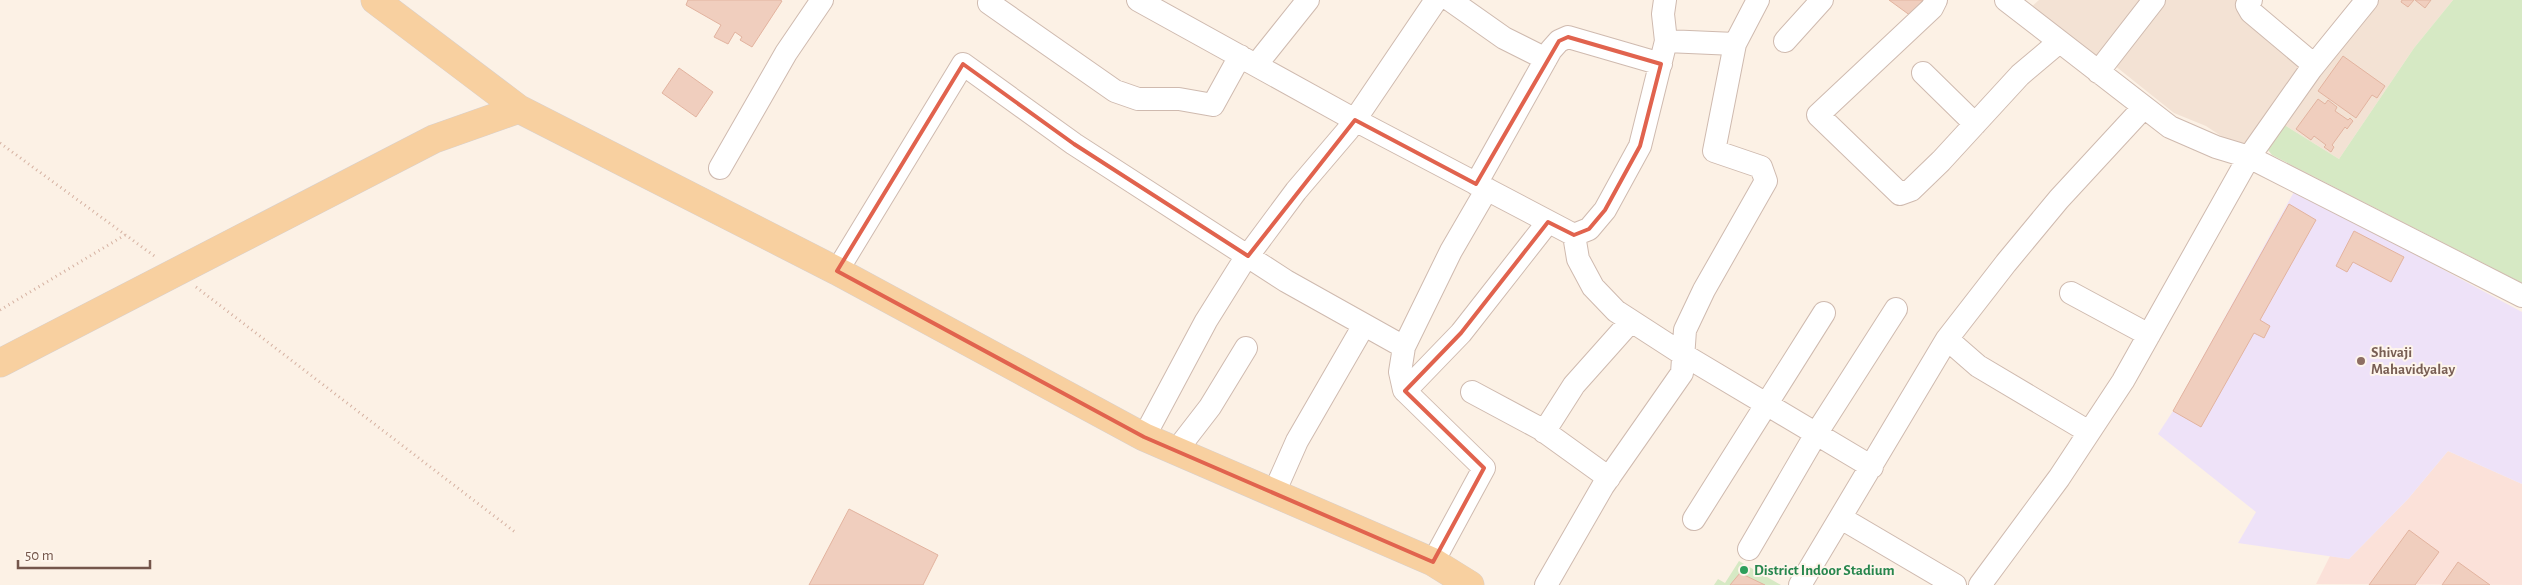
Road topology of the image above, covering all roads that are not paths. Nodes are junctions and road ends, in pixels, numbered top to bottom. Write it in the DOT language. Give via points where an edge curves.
graph roads {
  1 [pos="375,0"];
  2 [pos="822,0"];
  3 [pos="1138,0"];
  4 [pos="1308,0"];
  5 [pos="1436,0"];
  6 [pos="1450,0"];
  7 [pos="1665,0"];
  8 [pos="1758,0"];
  9 [pos="1822,0"];
  10 [pos="1936,0"];
  11 [pos="2154,0"];
  12 [pos="2251,0"];
  13 [pos="2367,0"];
  14 [pos="989,3"];
  15 [pos="2017,3"];
  16 [pos="1666,41"];
  17 [pos="1785,41"];
  18 [pos="2059,42"];
  19 [pos="1735,44"];
  20 [pos="1546,59"];
  21 [pos="1248,61"];
  22 [pos="1661,64"];
  23 [pos="2314,65"];
  24 [pos="2098,72"];
  25 [pos="1923,73"];
  26 [pos="2144,107"];
  27 [pos="519,110"];
  28 [pos="1355,120"];
  29 [pos="1975,124"];
  30 [pos="2249,157"];
  31 [pos="720,168"];
  32 [pos="1481,186"];
  33 [pos="1548,222"];
  34 [pos="1574,235"];
  35 [pos="1248,256"];
  36 [pos="837,271"];
  37 [pos="2071,293"];
  38 [pos="2522,296"];
  39 [pos="1896,309"];
  40 [pos="1824,313"];
  41 [pos="1631,321"];
  42 [pos="1364,325"];
  43 [pos="2148,335"];
  44 [pos="1947,339"];
  45 [pos="1404,347"];
  46 [pos="1246,348"];
  47 [pos="1684,356"];
  48 [pos="0,363"];
  49 [pos="1405,391"];
  50 [pos="1472,392"];
  51 [pos="1766,404"];
  52 [pos="1544,432"];
  53 [pos="2089,432"];
  54 [pos="1816,434"];
  55 [pos="1144,437"];
  56 [pos="1176,451"];
  57 [pos="1872,467"];
  58 [pos="1608,478"];
  59 [pos="1274,493"];
  60 [pos="1841,518"];
  61 [pos="1694,519"];
  62 [pos="1749,549"];
  63 [pos="1433,562"];
  64 [pos="1470,585"];
  65 [pos="1546,585"];
  66 [pos="1800,585"];
  67 [pos="1955,585"];
  68 [pos="1980,585"];
  1 -- 27 [label="main road"];
  2 -- 31 [label="street" via="786,53"];
  3 -- 21 [label="street"];
  4 -- 21 [label="street"];
  5 -- 28 [label="street"];
  6 -- 20 [label="street" via="1504,38"];
  7 -- 16 [label="street"];
  8 -- 19 [label="street"];
  9 -- 17 [label="street"];
  10 -- 29 [label="street" via="1932,8 1818,115 1900,194 1911,190"];
  11 -- 24 [label="street"];
  12 -- 23 [label="street" via="2248,5 2251,12"];
  13 -- 23 [label="street"];
  14 -- 21 [label="street" via="1115,90 1138,99 1179,99 1213,105"];
  15 -- 18 [label="street"];
  16 -- 19 [label="street"];
  16 -- 22 [label="street"];
  18 -- 24 [label="street"];
  18 -- 29 [label="street" via="2020,75"];
  19 -- 47 [label="street" via="1714,151 1761,166 1766,181 1685,330"];
  20 -- 22 [label="street" via="1559,41 1568,37"];
  20 -- 32 [label="street"];
  21 -- 28 [label="street"];
  22 -- 34 [label="street" via="1640,146 1605,210 1590,229"];
  23 -- 30 [label="street"];
  24 -- 26 [label="street"];
  25 -- 29 [label="street"];
  26 -- 30 [label="street" via="2170,127"];
  26 -- 44 [label="street" via="2059,199"];
  27 -- 36 [label="main road"];
  27 -- 48 [label="main road" via="434,139"];
  28 -- 32 [label="street"];
  28 -- 35 [label="street"];
  30 -- 38 [label="street"];
  30 -- 43 [label="street"];
  32 -- 33 [label="street"];
  32 -- 45 [label="street"];
  33 -- 34 [label="street"];
  33 -- 49 [label="street" via="1461,333"];
  34 -- 41 [label="street" via="1578,259 1593,287 1616,311"];
  35 -- 36 [label="street" via="1074,144 963,64"];
  35 -- 42 [label="street"];
  35 -- 55 [label="street" via="1206,321"];
  36 -- 55 [label="main road"];
  37 -- 43 [label="street"];
  39 -- 54 [label="street"];
  40 -- 51 [label="street"];
  41 -- 47 [label="street"];
  41 -- 52 [label="street" via="1574,385"];
  42 -- 45 [label="street"];
  42 -- 59 [label="street" via="1297,441"];
  43 -- 53 [label="street" via="2123,381"];
  44 -- 53 [label="street" via="1978,366"];
  44 -- 57 [label="street"];
  45 -- 49 [label="street" via="1400,372"];
  46 -- 56 [label="street" via="1210,407"];
  47 -- 51 [label="street"];
  47 -- 58 [label="street" via="1682,373"];
  49 -- 63 [label="street" via="1484,468"];
  50 -- 52 [label="street"];
  51 -- 54 [label="street"];
  51 -- 61 [label="street"];
  52 -- 58 [label="street"];
  53 -- 68 [label="street"];
  54 -- 57 [label="street"];
  54 -- 62 [label="street"];
  55 -- 56 [label="main road"];
  56 -- 59 [label="main road"];
  57 -- 60 [label="street"];
  58 -- 65 [label="street"];
  59 -- 63 [label="main road"];
  60 -- 66 [label="street"];
  60 -- 67 [label="street"];
  63 -- 64 [label="main road"];
}
